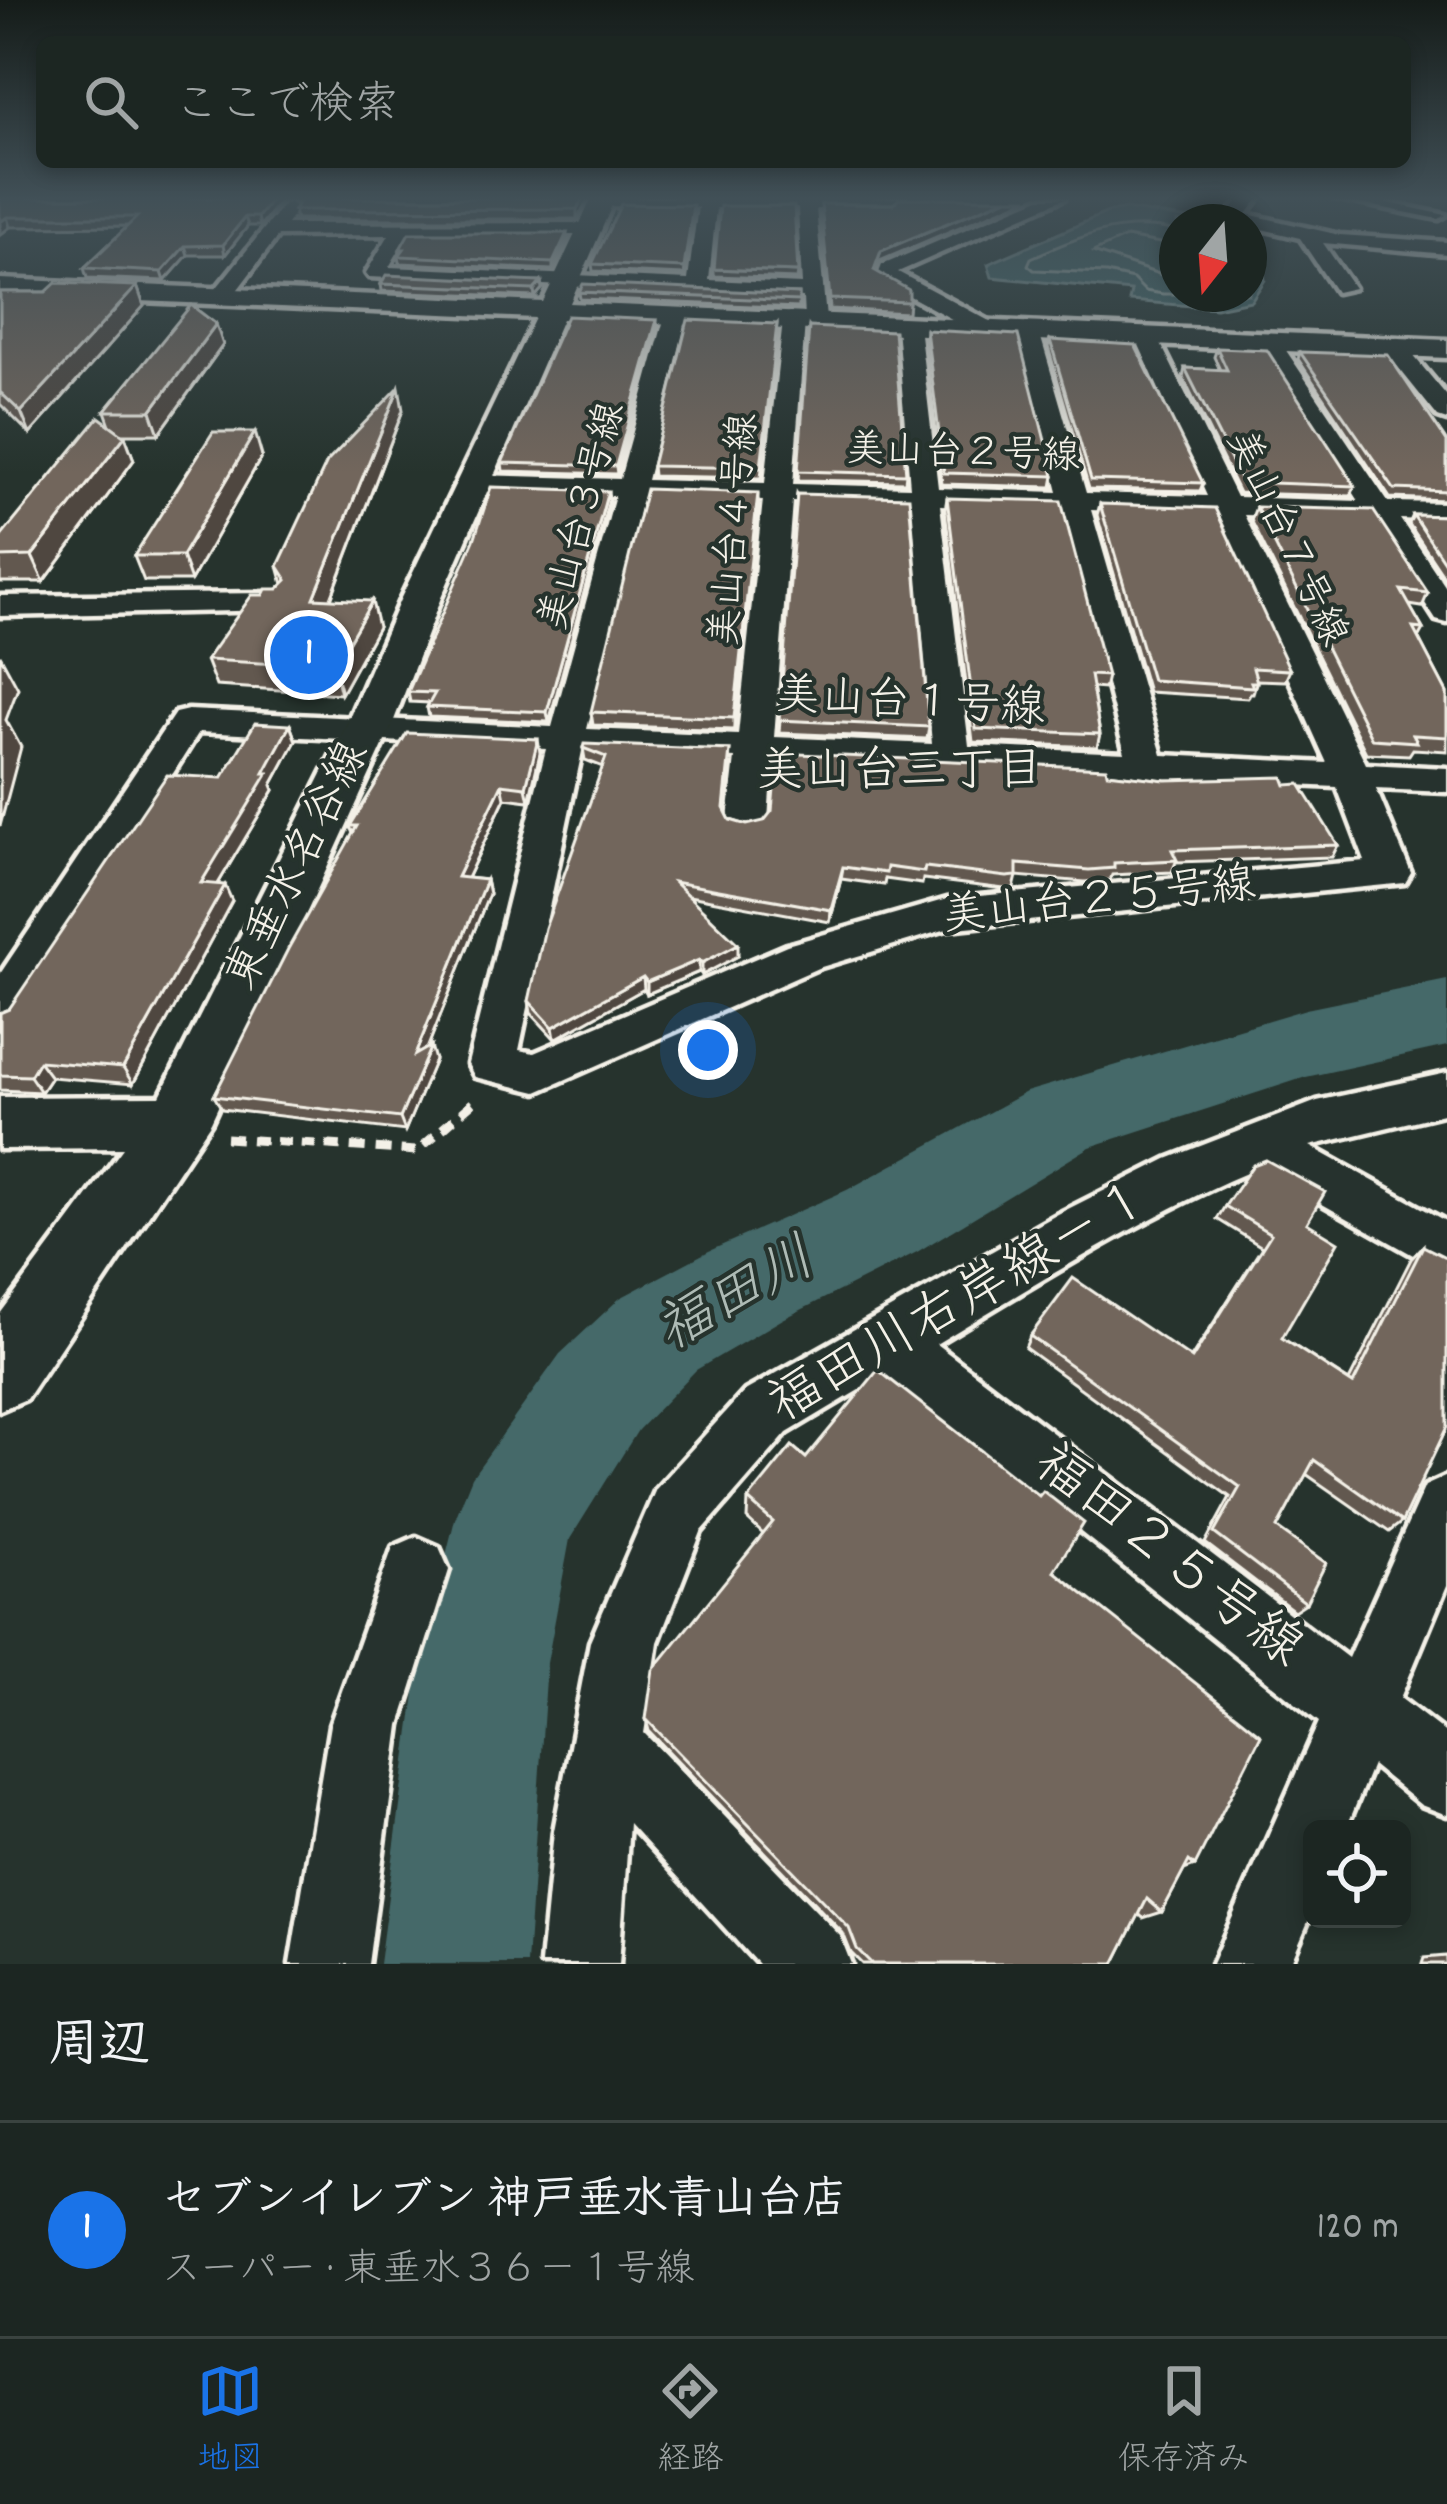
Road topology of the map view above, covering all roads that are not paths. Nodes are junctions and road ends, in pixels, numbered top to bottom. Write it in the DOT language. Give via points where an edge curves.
graph roads {
  1 [pos="65,290"];
  2 [pos="226,290"];
  3 [pos="552,290"];
  4 [pos="564,290"];
  5 [pos="648,290"];
  6 [pos="783,290"];
  7 [pos="910,290"];
  8 [pos="814,291"];
  9 [pos="221,296"];
  10 [pos="561,296"];
  11 [pos="676,316"];
  12 [pos="805,321"];
  13 [pos="908,326"];
  14 [pos="987,329"];
  15 [pos="1028,332"];
  16 [pos="1147,336"];
  17 [pos="1269,342"];
  18 [pos="1394,347"];
  19 [pos="1447,350"];
  20 [pos="1447,412"];
  21 [pos="477,483"];
  22 [pos="635,485"];
  23 [pos="780,489"];
  24 [pos="928,493"];
  25 [pos="1077,498"];
  26 [pos="1224,504"];
  27 [pos="1377,509"];
  28 [pos="1447,512"];
  29 [pos="275,603"];
  30 [pos="0,606"];
  31 [pos="1447,613"];
  32 [pos="368,728"];
  33 [pos="567,737"];
  34 [pos="757,746"];
  35 [pos="951,754"];
  36 [pos="1147,764"];
  37 [pos="1352,775"];
  38 [pos="1447,779"];
  39 [pos="748,820"];
  40 [pos="0,1011"];
  41 [pos="1447,1094"];
  42 [pos="0,1123"];
  43 [pos="175,1128"];
  44 [pos="1261,1144"];
  45 [pos="1447,1250"];
  46 [pos="885,1340"];
  47 [pos="0,1374"];
  48 [pos="1447,1508"];
  49 [pos="416,1570"];
  50 [pos="1360,1711"];
  51 [pos="606,1745"];
  52 [pos="1447,1779"];
  53 [pos="329,1964"];
  54 [pos="580,1964"];
  55 [pos="812,1964"];
  56 [pos="1251,1964"];
  1 -- 9 [label="street"];
  2 -- 9 [label="street"];
  3 -- 10 [label="street"];
  4 -- 10 [label="street, 東垂水名谷線"];
  5 -- 10 [label="street"];
  6 -- 8 [label="street"];
  7 -- 14 [label="street"];
  8 -- 12 [label="street, 美山台４号線"];
  9 -- 10 [label="street"];
  10 -- 11 [label="street"];
  10 -- 21 [label="street, 東垂水名谷線"];
  11 -- 12 [label="street"];
  11 -- 22 [label="street, 美山台３号線"];
  12 -- 13 [label="street"];
  12 -- 23 [label="street, 美山台４号線"];
  13 -- 14 [label="street"];
  13 -- 24 [label="street"];
  14 -- 15 [label="street"];
  15 -- 16 [label="street"];
  15 -- 25 [label="street"];
  16 -- 17 [label="street"];
  16 -- 26 [label="street, 美山台７号線"];
  17 -- 18 [label="street"];
  17 -- 27 [label="street"];
  18 -- 19 [label="street"];
  18 -- 20 [label="street"];
  21 -- 22 [label="street, 美山台２号線"];
  21 -- 32 [label="street, 東垂水名谷線"];
  22 -- 23 [label="street, 美山台２号線"];
  22 -- 33 [label="street, 美山台３号線"];
  23 -- 24 [label="street, 美山台２号線"];
  23 -- 34 [label="street, 美山台４号線"];
  24 -- 25 [label="street, 美山台２号線"];
  24 -- 35 [label="street"];
  25 -- 26 [label="street, 美山台２号線"];
  25 -- 36 [label="street"];
  26 -- 27 [label="street, 美山台２号線"];
  26 -- 37 [label="street, 美山台７号線"];
  27 -- 28 [label="street, 美山台２号線"];
  27 -- 31 [label="street"];
  29 -- 30 [label="street"];
  32 -- 33 [label="street, 美山台１号線"];
  32 -- 40 [label="street, 美山台１号線" via="188,721"];
  32 -- 43 [label="street, 東垂水名谷線"];
  33 -- 34 [label="street, 美山台１号線"];
  33 -- 37 [label="street, 美山台２５号線" via="492,1064 537,1073 803,956 947,914 1390,873"];
  34 -- 35 [label="street, 美山台１号線"];
  34 -- 39 [label="street, 美山台４号線"];
  35 -- 36 [label="street, 美山台１号線"];
  36 -- 37 [label="street, 美山台１号線"];
  37 -- 38 [label="street, 美山台１号線"];
  41 -- 44 [label="street, 福田川右岸線－１" via="1317,1121"];
  42 -- 43 [label="street"];
  43 -- 47 [label="street, 東垂水名谷線"];
  44 -- 45 [label="street"];
  44 -- 46 [label="street, 福田川右岸線－１" via="1077,1231"];
  46 -- 50 [label="street, 福田２５号線"];
  46 -- 51 [label="street, 福田川右岸線－１" via="766,1412 678,1511 625,1642"];
  48 -- 50 [label="street"];
  49 -- 53 [label="street" via="365,1725"];
  50 -- 52 [label="street, 福田２５号線"];
  50 -- 56 [label="street"];
  51 -- 54 [label="street, 福田川右岸線－１"];
  51 -- 55 [label="street"];
}
